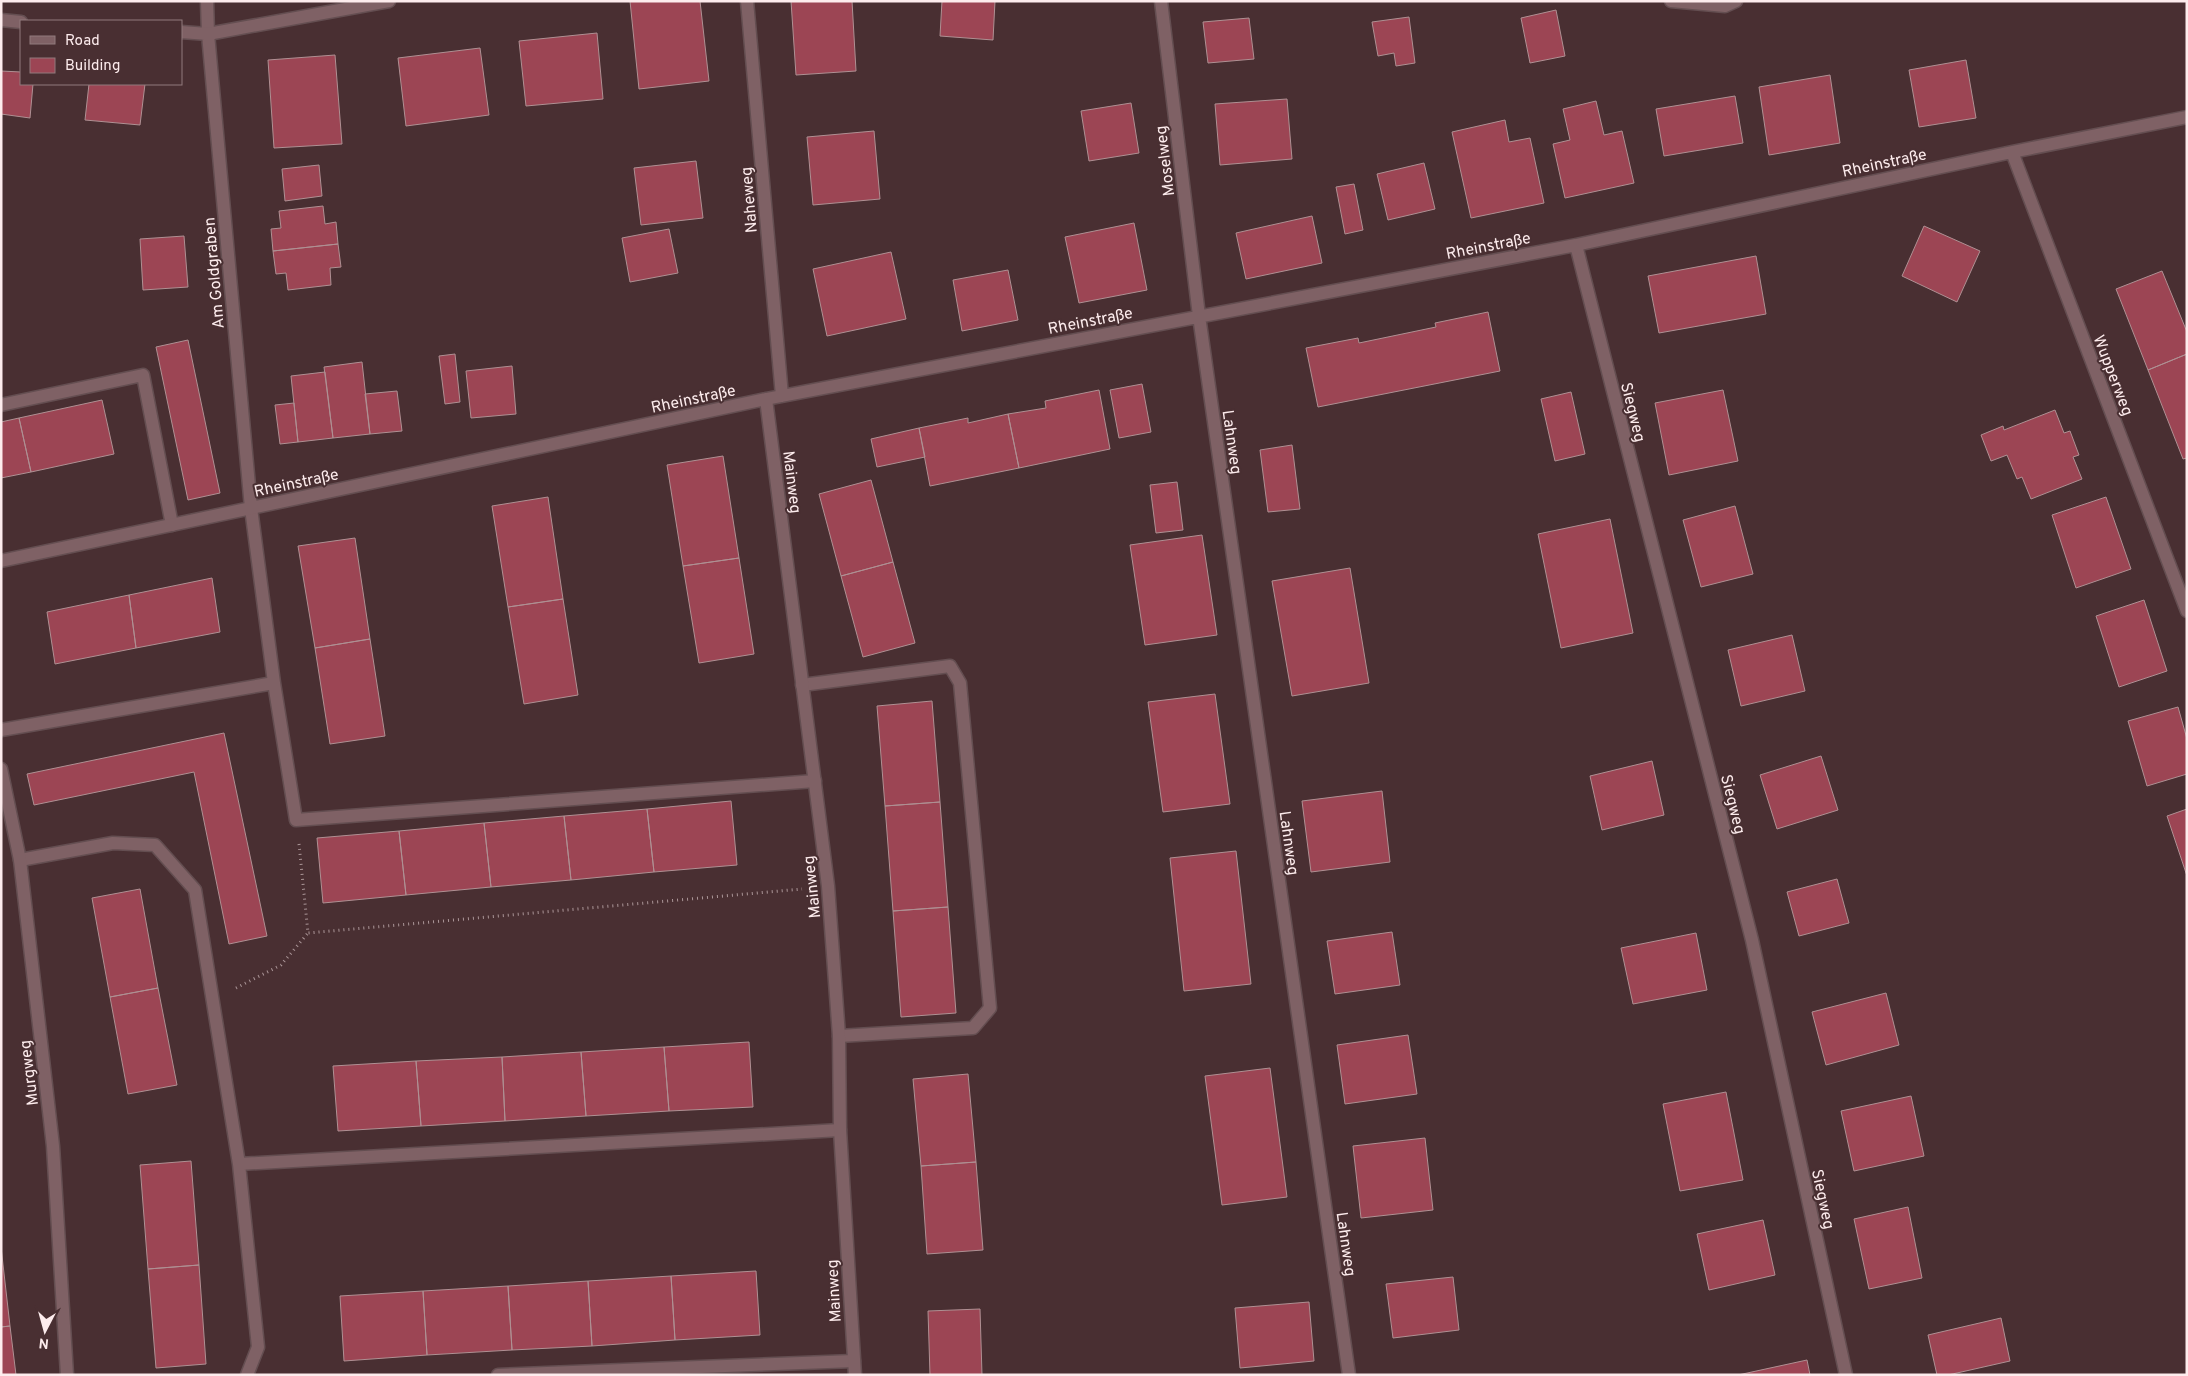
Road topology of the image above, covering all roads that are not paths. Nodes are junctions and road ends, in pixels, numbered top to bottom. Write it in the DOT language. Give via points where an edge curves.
graph roads {
  1 [pos="207,1"];
  2 [pos="389,1"];
  3 [pos="747,1"];
  4 [pos="1161,1"];
  5 [pos="1672,1"];
  6 [pos="1736,1"];
  7 [pos="1,20"];
  8 [pos="20,22"];
  9 [pos="182,32"];
  10 [pos="208,34"];
  11 [pos="2187,117"];
  12 [pos="2012,152"];
  13 [pos="1576,245"];
  14 [pos="1199,316"];
  15 [pos="782,396"];
  16 [pos="766,399"];
  17 [pos="1,405"];
  18 [pos="251,508"];
  19 [pos="172,525"];
  20 [pos="1,561"];
  21 [pos="2187,611"];
  22 [pos="274,683"];
  23 [pos="802,685"];
  24 [pos="1,730"];
  25 [pos="1,770"];
  26 [pos="815,781"];
  27 [pos="20,860"];
  28 [pos="839,1036"];
  29 [pos="840,1130"];
  30 [pos="239,1164"];
  31 [pos="854,1361"];
  32 [pos="67,1375"];
  33 [pos="247,1375"];
  34 [pos="498,1375"];
  35 [pos="854,1375"];
  36 [pos="1349,1375"];
  37 [pos="1846,1375"];
  1 -- 10 [label="street, Am Goldgraben"];
  2 -- 10 [label="street"];
  3 -- 15 [label="street, Naheweg"];
  4 -- 14 [label="street, Moselweg"];
  5 -- 6 [label="street" via="1725,6"];
  7 -- 8 [label="street"];
  9 -- 10 [label="street"];
  10 -- 18 [label="street, Am Goldgraben"];
  11 -- 12 [label="street, Rheinstraße"];
  12 -- 13 [label="street, Rheinstraße"];
  12 -- 21 [label="street, Wupperweg"];
  13 -- 14 [label="street, Rheinstraße"];
  13 -- 37 [label="street, Siegweg" via="1752,940"];
  14 -- 15 [label="street, Rheinstraße"];
  14 -- 36 [label="street, Lahnweg"];
  15 -- 16 [label="street, Rheinstraße"];
  16 -- 18 [label="street, Rheinstraße"];
  16 -- 23 [label="street, Mainweg"];
  17 -- 19 [label="street" via="143,375"];
  18 -- 19 [label="street, Rheinstraße"];
  18 -- 22 [label="street, Am Goldgraben"];
  19 -- 20 [label="street, Rheinstraße"];
  22 -- 24 [label="street"];
  22 -- 26 [label="street, Am Goldgraben" via="296,820"];
  23 -- 26 [label="street, Mainweg"];
  23 -- 28 [label="street" via="950,666 960,683 990,1008 973,1028"];
  25 -- 27 [label="street, Murgweg"];
  26 -- 28 [label="street, Mainweg" via="828,886"];
  27 -- 30 [label="street" via="113,843 155,846 195,890"];
  27 -- 32 [label="street, Murgweg" via="53,1146"];
  28 -- 29 [label="street, Mainweg"];
  29 -- 30 [label="street"];
  29 -- 31 [label="street, Mainweg"];
  30 -- 33 [label="street" via="258,1347"];
  31 -- 34 [label="street"];
  31 -- 35 [label="street, Mainweg"];
}
